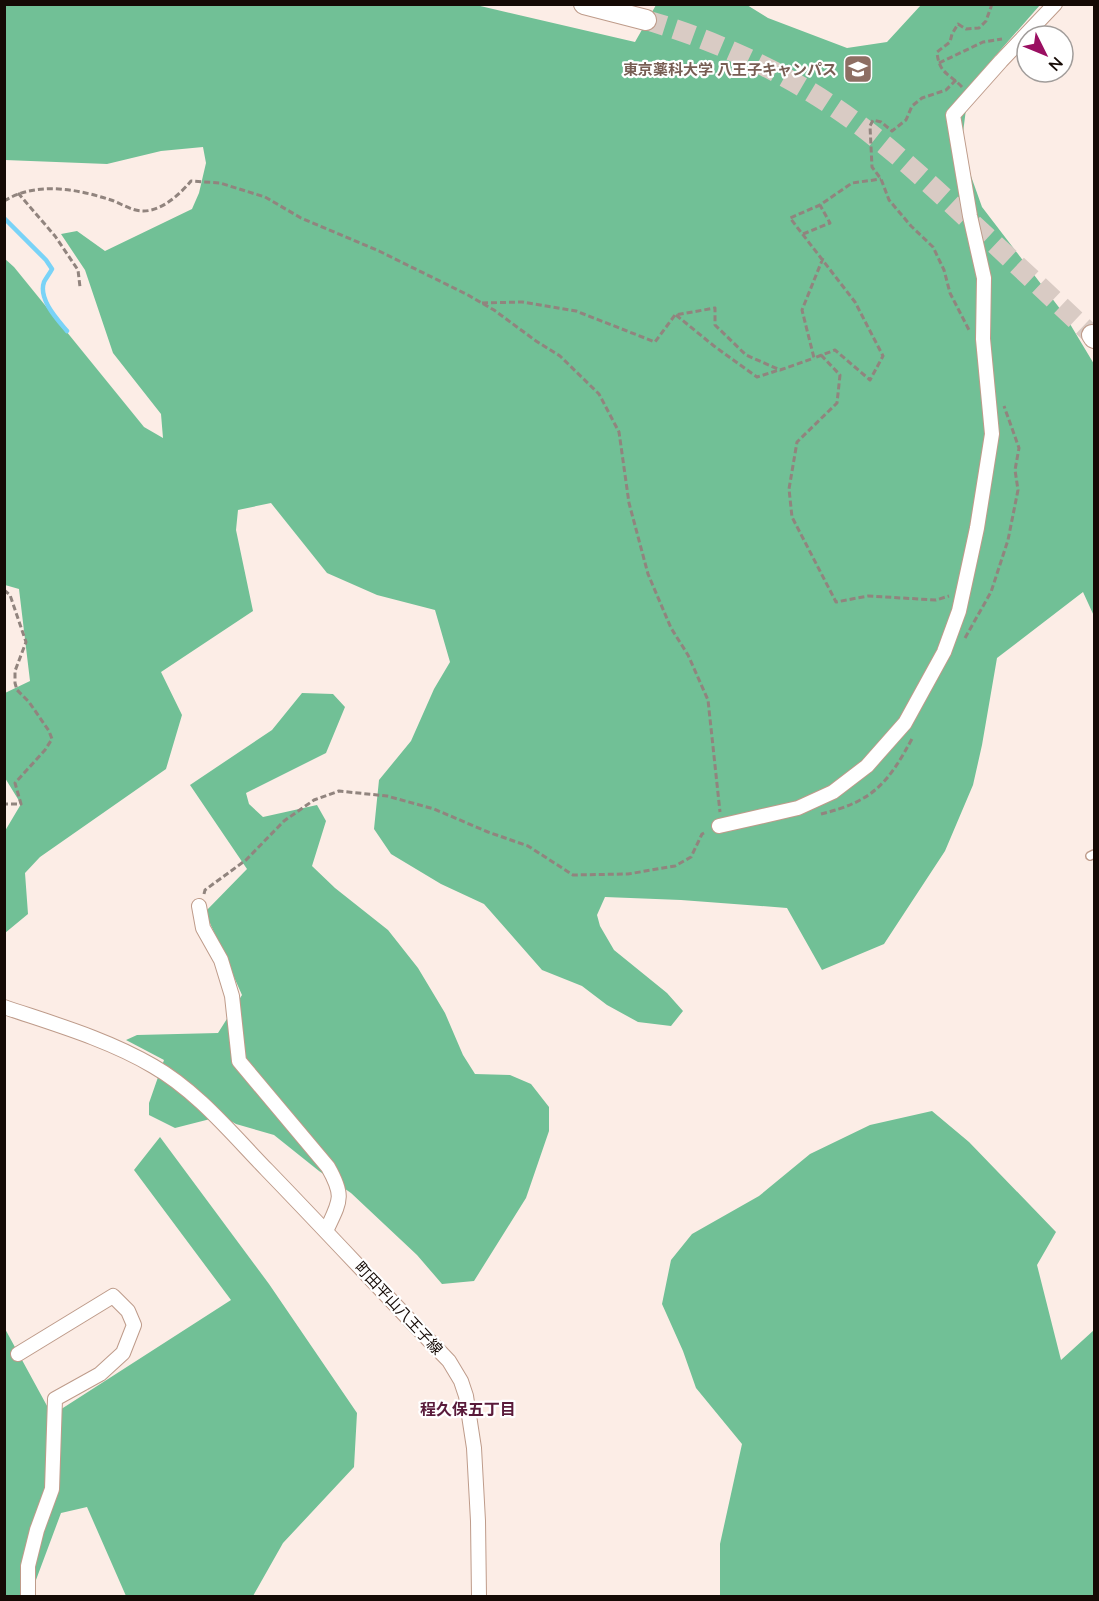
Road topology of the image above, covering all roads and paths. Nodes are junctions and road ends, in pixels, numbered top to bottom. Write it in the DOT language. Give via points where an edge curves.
graph roads {
  1 [pos="584,4"];
  2 [pos="992,4"];
  3 [pos="1056,4"];
  4 [pos="646,20"];
  5 [pos="1036,24"];
  6 [pos="1015,37"];
  7 [pos="1015,46"];
  8 [pos="938,64"];
  9 [pos="956,80"];
  10 [pos="970,94"];
  11 [pos="880,179"];
  12 [pos="18,193"];
  13 [pos="6,200"];
  14 [pos="820,206"];
  15 [pos="803,234"];
  16 [pos="823,258"];
  17 [pos="80,287"];
  18 [pos="482,303"];
  19 [pos="675,315"];
  20 [pos="970,332"];
  21 [pos="821,355"];
  22 [pos="814,358"];
  23 [pos="780,370"];
  24 [pos="1004,405"];
  25 [pos="4,590"];
  26 [pos="963,592"];
  27 [pos="960,647"];
  28 [pos="915,733"];
  29 [pos="4,804"];
  30 [pos="817,815"];
  31 [pos="719,826"];
  32 [pos="199,906"];
  33 [pos="4,1007"];
  34 [pos="326,1231"];
  35 [pos="18,1354"];
  36 [pos="28,1596"];
  37 [pos="479,1596"];
  1 -- 4 [label="main road"];
  2 -- 8 [label="path" via="979,28 966,29 958,24 950,42 937,52"];
  3 -- 5 [label="street"];
  6 -- 8 [label="path" via="983,42"];
  7 -- 10 [label="street"];
  8 -- 9 [label="path"];
  9 -- 10 [label="path"];
  9 -- 11 [label="path" via="946,90 922,98 892,131 873,120 872,167"];
  10 -- 26 [label="street" via="953,115 984,278 983,339 992,434"];
  11 -- 14 [label="path" via="852,183"];
  11 -- 20 [label="path" via="889,200 933,248"];
  12 -- 13 [label="path"];
  12 -- 17 [label="path" via="78,270"];
  12 -- 18 [label="path" via="46,189 80,191 142,211 177,197 191,181 220,183 265,197 301,218 379,251"];
  14 -- 15 [label="path" via="830,223"];
  14 -- 15 [label="path" via="790,218"];
  15 -- 16 [label="path"];
  16 -- 21 [label="path" via="855,302 883,356 870,380 835,350"];
  16 -- 22 [label="path" via="802,310"];
  18 -- 19 [label="path" via="522,302 576,311 655,342"];
  18 -- 31 [label="path" via="560,356 598,394 619,432 629,503 648,574 708,700 721,814"];
  19 -- 23 [label="path" via="757,377"];
  19 -- 23 [label="path" via="715,308 715,326 746,355"];
  21 -- 22 [label="path"];
  21 -- 26 [label="path" via="840,375 837,403 797,442 789,489 792,517 836,602 868,596 936,600"];
  22 -- 23 [label="path"];
  24 -- 27 [label="path" via="1019,447 1015,470 1018,490 1008,540 991,592"];
  25 -- 29 [label="path" via="10,596 26,642 15,671 17,690 52,739 15,783 21,804"];
  26 -- 31 [label="street" via="944,652 921,696 905,723 867,766 833,792 798,808"];
  28 -- 30 [label="path" via="886,781 868,796"];
  31 -- 32 [label="path" via="702,834 691,857 675,866 628,874 573,875 528,846 434,809 387,796 339,791 314,800 284,821 246,860 205,890"];
  32 -- 34 [label="street" via="203,928 221,960 232,996 239,1060 328,1167 340,1191"];
  33 -- 34 [label="street, 町田平山八王子線" via="107,1044 140,1059 180,1085"];
  34 -- 37 [label="street, 町田平山八王子線" via="449,1361 461,1381 474,1448"];
  35 -- 36 [label="street" via="113,1296 128,1311 134,1325 123,1353 100,1374 55,1400 51,1489 28,1566"];
}
